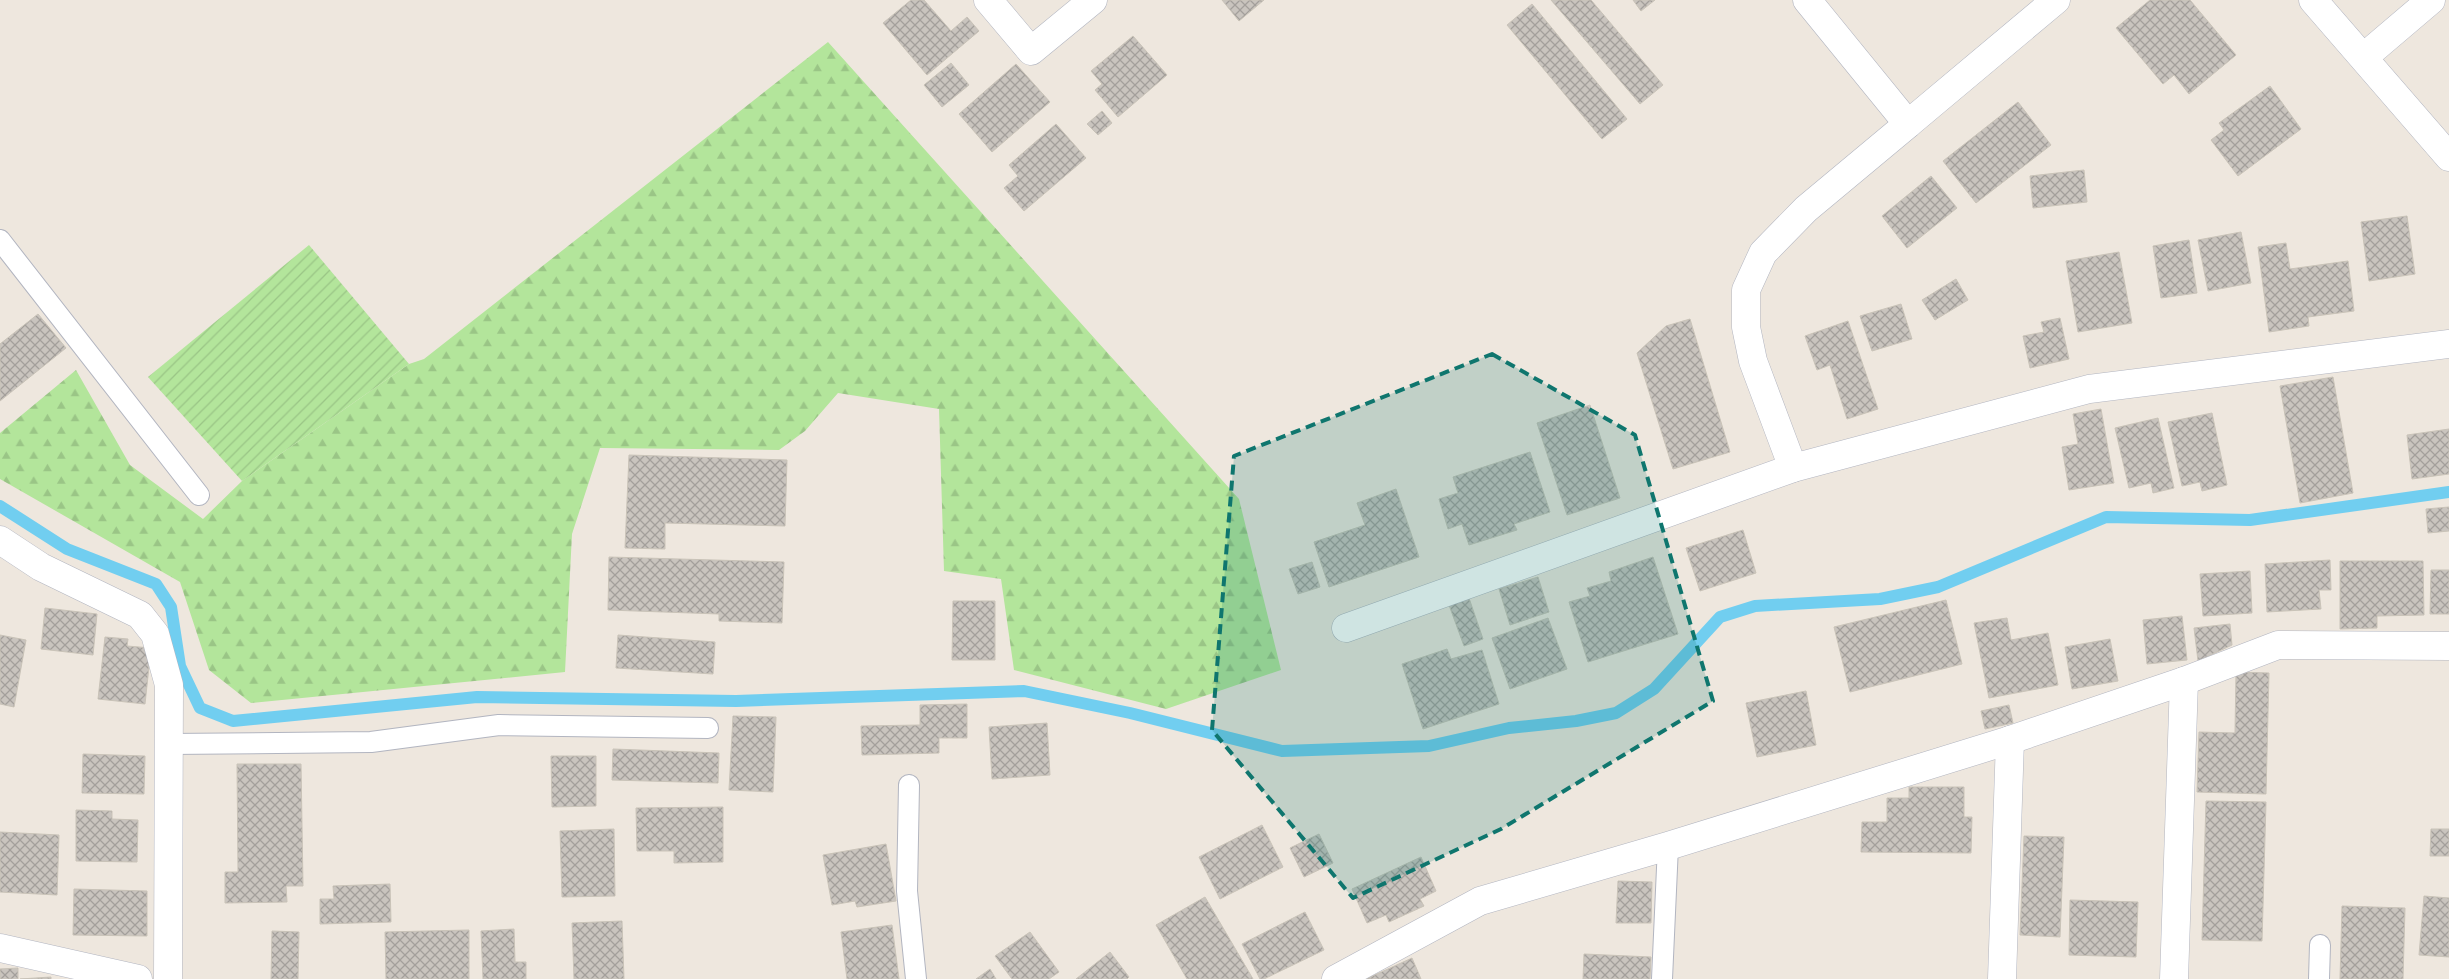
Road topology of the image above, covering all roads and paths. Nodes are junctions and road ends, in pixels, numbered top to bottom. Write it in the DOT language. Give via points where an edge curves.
graph roads {
  1 [pos="988,0"];
  2 [pos="1093,0"];
  3 [pos="1807,0"];
  4 [pos="2056,0"];
  5 [pos="2313,0"];
  6 [pos="2430,0"];
  7 [pos="2364,57"];
  8 [pos="1908,124"];
  9 [pos="2449,156"];
  10 [pos="0,240"];
  11 [pos="2449,344"];
  12 [pos="1793,468"];
  13 [pos="199,495"];
  14 [pos="0,540"];
  15 [pos="1346,628"];
  16 [pos="2449,646"];
  17 [pos="2184,680"];
  18 [pos="708,728"];
  19 [pos="2010,740"];
  20 [pos="169,744"];
  21 [pos="909,785"];
  22 [pos="1668,846"];
  23 [pos="2320,945"];
  24 [pos="0,948"];
  25 [pos="138,979"];
  26 [pos="168,979"];
  27 [pos="916,979"];
  28 [pos="1336,979"];
  29 [pos="1662,979"];
  30 [pos="2002,979"];
  31 [pos="2174,979"];
  32 [pos="2319,979"];
  1 -- 2 [label="street" via="1031,51"];
  3 -- 8 [label="street"];
  4 -- 8 [label="street"];
  5 -- 7 [label="street"];
  6 -- 7 [label="street"];
  7 -- 9 [label="street"];
  8 -- 12 [label="street" via="1806,209 1763,253 1746,290 1746,327 1753,361"];
  10 -- 13 [label="lane"];
  11 -- 12 [label="street" via="2089,389"];
  12 -- 15 [label="street"];
  14 -- 20 [label="street" via="41,567 140,615 155,634 168,685"];
  16 -- 17 [label="street" via="2278,645"];
  17 -- 19 [label="street"];
  17 -- 31 [label="street"];
  18 -- 20 [label="lane" via="499,725 371,742"];
  19 -- 22 [label="street"];
  19 -- 30 [label="street"];
  20 -- 26 [label="street"];
  21 -- 27 [label="lane" via="907,891"];
  22 -- 28 [label="street" via="1480,901"];
  22 -- 29 [label="lane"];
  23 -- 32 [label="lane"];
  24 -- 25 [label="street"];
}
